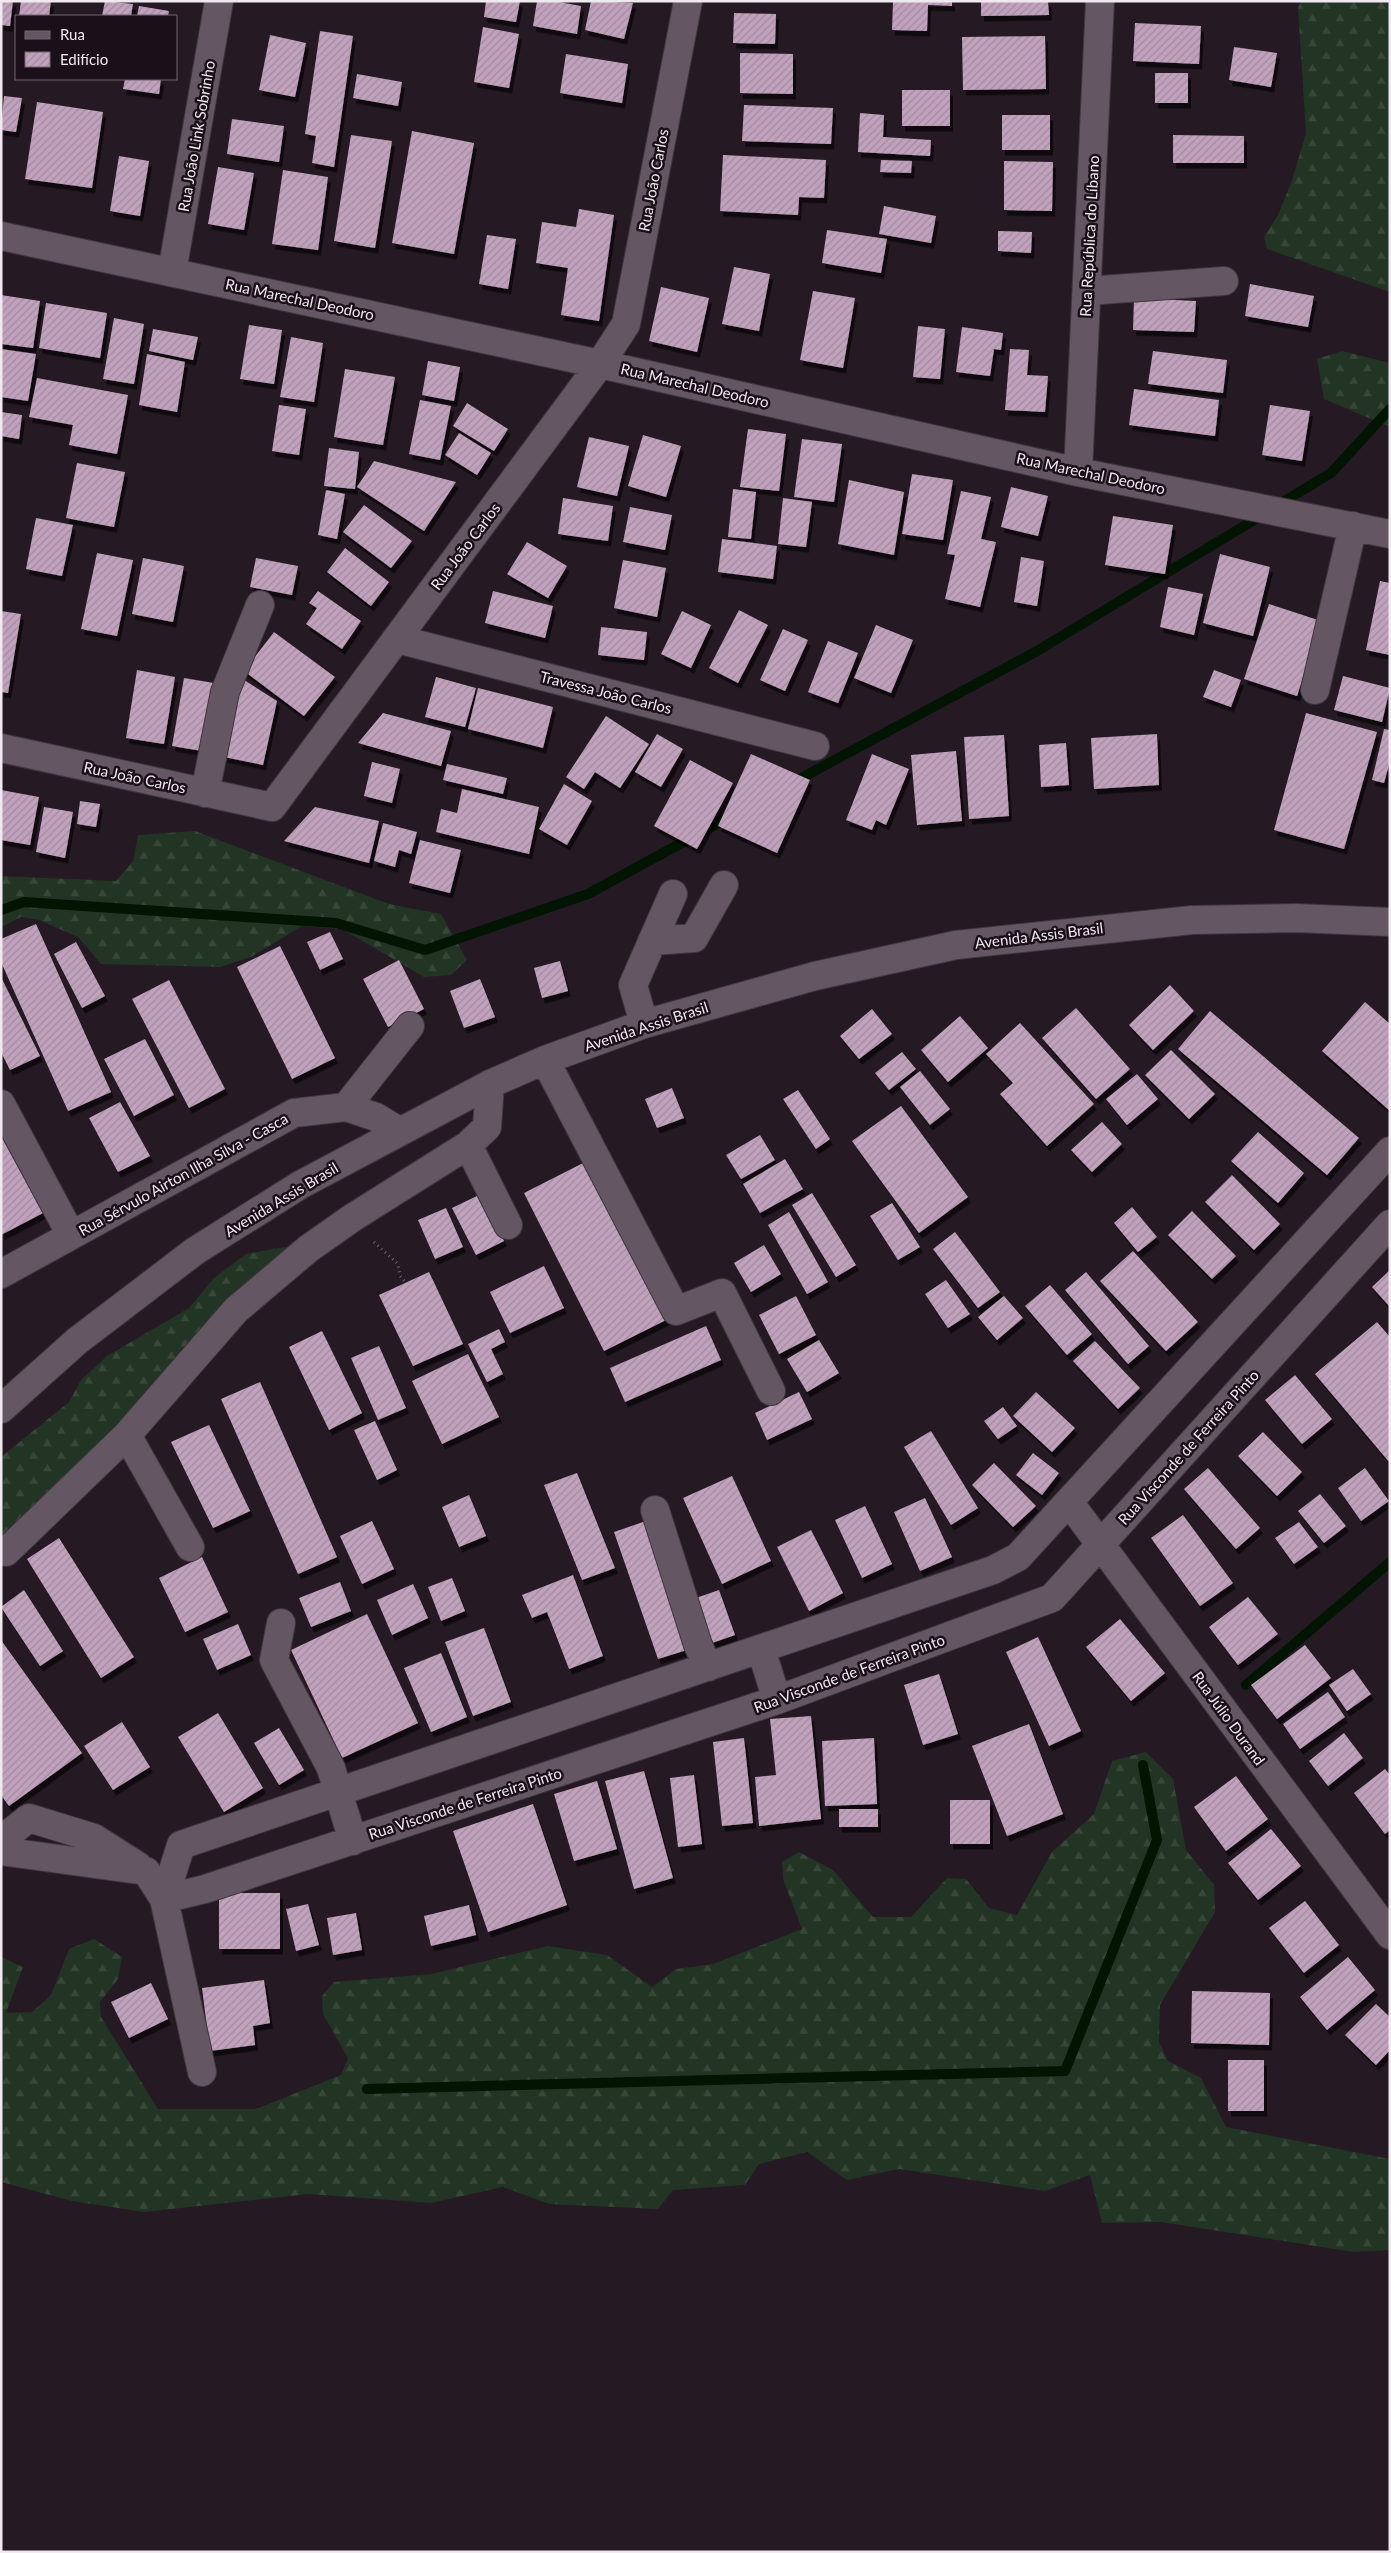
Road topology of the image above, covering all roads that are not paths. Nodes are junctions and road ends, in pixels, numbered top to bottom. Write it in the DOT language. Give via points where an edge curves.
graph roads {
  1 [pos="219,1"];
  2 [pos="688,1"];
  3 [pos="1100,1"];
  4 [pos="1,236"];
  5 [pos="172,272"];
  6 [pos="1224,280"];
  7 [pos="1087,291"];
  8 [pos="600,364"];
  9 [pos="1078,472"];
  10 [pos="1353,526"];
  11 [pos="1390,534"];
  12 [pos="260,605"];
  13 [pos="396,639"];
  14 [pos="1315,690"];
  15 [pos="815,746"];
  16 [pos="1,748"];
  17 [pos="205,793"];
  18 [pos="724,886"];
  19 [pos="673,894"];
  20 [pos="1390,922"];
  21 [pos="652,941"];
  22 [pos="644,1024"];
  23 [pos="410,1026"];
  24 [pos="545,1060"];
  25 [pos="490,1084"];
  26 [pos="1,1104"];
  27 [pos="346,1107"];
  28 [pos="399,1131"];
  29 [pos="468,1145"];
  30 [pos="1390,1151"];
  31 [pos="508,1224"];
  32 [pos="1390,1224"];
  33 [pos="71,1235"];
  34 [pos="1,1274"];
  35 [pos="771,1391"];
  36 [pos="1,1409"];
  37 [pos="127,1435"];
  38 [pos="1069,1502"];
  39 [pos="655,1510"];
  40 [pos="1101,1545"];
  41 [pos="190,1547"];
  42 [pos="6,1552"];
  43 [pos="281,1623"];
  44 [pos="761,1649"];
  45 [pos="708,1667"];
  46 [pos="776,1700"];
  47 [pos="338,1792"];
  48 [pos="1,1840"];
  49 [pos="353,1841"];
  50 [pos="1,1851"];
  51 [pos="146,1871"];
  52 [pos="164,1899"];
  53 [pos="1390,1935"];
  54 [pos="202,2072"];
  1 -- 5 [label="street, Rua João Link Sobrinho"];
  2 -- 8 [label="street, Rua João Carlos" via="626,324"];
  3 -- 7 [label="street, Rua República do Líbano"];
  4 -- 5 [label="street, Rua Marechal Deodoro"];
  5 -- 8 [label="street, Rua Marechal Deodoro"];
  6 -- 7 [label="street"];
  7 -- 9 [label="street, Rua República do Líbano"];
  8 -- 9 [label="street, Rua Marechal Deodoro"];
  8 -- 13 [label="street, Rua João Carlos"];
  9 -- 10 [label="street, Rua Marechal Deodoro"];
  10 -- 11 [label="street, Rua Marechal Deodoro"];
  10 -- 14 [label="street"];
  12 -- 17 [label="street" via="225,692"];
  13 -- 15 [label="street, Travessa João Carlos"];
  13 -- 17 [label="street, Rua João Carlos" via="272,807"];
  16 -- 17 [label="street, Rua João Carlos"];
  18 -- 21 [label="street" via="694,938"];
  19 -- 21 [label="street"];
  20 -- 22 [label="street, Avenida Assis Brasil" via="1296,918 1192,920 956,945 815,976"];
  21 -- 22 [label="street" via="633,985"];
  22 -- 24 [label="street, Avenida Assis Brasil"];
  23 -- 27 [label="street"];
  24 -- 25 [label="street, Avenida Assis Brasil"];
  24 -- 35 [label="street" via="676,1311 722,1293"];
  25 -- 28 [label="street, Avenida Assis Brasil"];
  25 -- 29 [label="street" via="487,1127"];
  26 -- 33 [label="street"];
  27 -- 28 [label="street, Rua Sérvulo Airton Ilha Silva - Casca" via="376,1117"];
  27 -- 33 [label="street, Rua Sérvulo Airton Ilha Silva - Casca" via="294,1113"];
  28 -- 36 [label="street, Avenida Assis Brasil" via="300,1186 195,1251 76,1341"];
  29 -- 31 [label="street"];
  29 -- 37 [label="street" via="308,1249 236,1310"];
  30 -- 38 [label="street"];
  32 -- 40 [label="street, Rua Visconde de Ferreira Pinto"];
  33 -- 34 [label="street, Rua Sérvulo Airton Ilha Silva - Casca"];
  37 -- 41 [label="street"];
  37 -- 42 [label="street"];
  38 -- 40 [label="street, Rua Júlio Durand"];
  38 -- 44 [label="street" via="1018,1557 993,1570"];
  39 -- 45 [label="street"];
  40 -- 46 [label="street, Rua Visconde de Ferreira Pinto" via="1052,1598"];
  40 -- 53 [label="street, Rua Júlio Durand"];
  43 -- 47 [label="street" via="274,1660 331,1768"];
  44 -- 45 [label="street"];
  44 -- 46 [label="street"];
  45 -- 47 [label="street"];
  46 -- 49 [label="street, Rua Visconde de Ferreira Pinto"];
  47 -- 49 [label="street"];
  47 -- 52 [label="street" via="181,1845"];
  48 -- 51 [label="street" via="29,1818 94,1838"];
  49 -- 52 [label="street, Rua Visconde de Ferreira Pinto"];
  50 -- 51 [label="street"];
  51 -- 52 [label="street"];
  52 -- 54 [label="street"];
}
